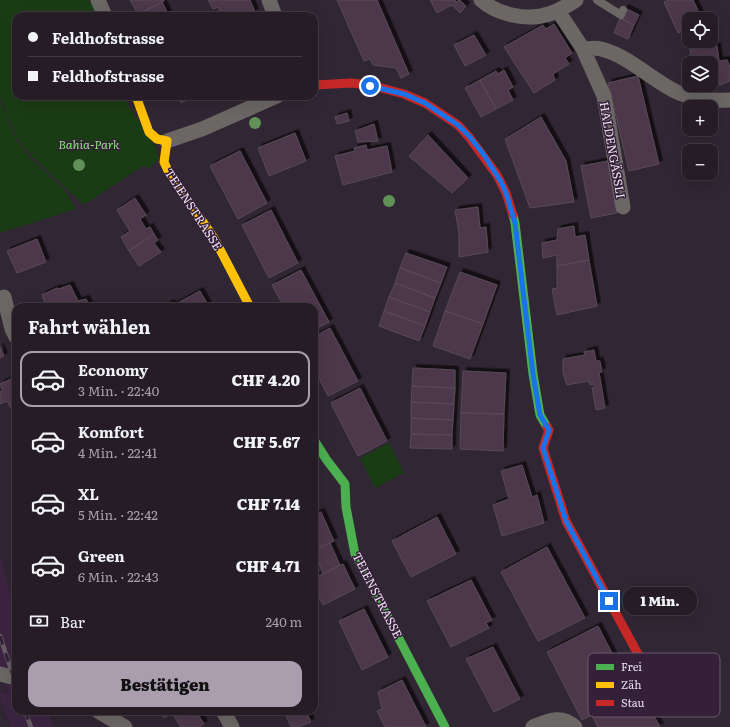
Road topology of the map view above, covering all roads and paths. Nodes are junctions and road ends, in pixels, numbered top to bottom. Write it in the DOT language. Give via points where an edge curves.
graph roads {
  1 [pos="98,0"];
  2 [pos="269,0"];
  3 [pos="481,0"];
  4 [pos="576,0"];
  5 [pos="597,0"];
  6 [pos="623,10"];
  7 [pos="558,11"];
  8 [pos="103,12"];
  9 [pos="274,12"];
  10 [pos="583,49"];
  11 [pos="318,85"];
  12 [pos="138,100"];
  13 [pos="268,100"];
  14 [pos="730,100"];
  15 [pos="167,141"];
  16 [pos="623,207"];
  17 [pos="4,297"];
  18 [pos="248,303"];
  19 [pos="12,329"];
  20 [pos="318,446"];
  21 [pos="637,653"];
  22 [pos="0,674"];
  23 [pos="12,677"];
  24 [pos="105,715"];
  25 [pos="225,715"];
  26 [pos="125,727"];
  27 [pos="232,727"];
  28 [pos="445,727"];
  29 [pos="532,727"];
  30 [pos="575,727"];
  1 -- 8 [label="street"];
  2 -- 9 [label="street"];
  3 -- 7 [label="street" via="501,12 523,17"];
  4 -- 7 [label="street"];
  5 -- 6 [label="lane" via="621,14"];
  7 -- 10 [label="street, HALDENGÄSSLI"];
  10 -- 14 [label="street" via="600,48 608,51 687,96"];
  10 -- 16 [label="street, HALDENGÄSSLI" via="604,96"];
  11 -- 21 [label="street" via="351,83 370,86 404,94 425,103 458,125 497,174 515,223 533,374 540,415 549,430 543,448 566,521"];
  12 -- 15 [label="street" via="150,132 157,139"];
  13 -- 15 [label="street" via="202,129"];
  15 -- 18 [label="street, TEIENSTRASSE" via="164,162 169,173 214,238"];
  17 -- 19 [label="street"];
  20 -- 28 [label="street, TEIENSTRASSE" via="345,484 346,507 355,554"];
  22 -- 23 [label="street"];
  24 -- 26 [label="street"];
  25 -- 27 [label="street"];
  29 -- 30 [label="street" via="555,719 564,720"];
}
